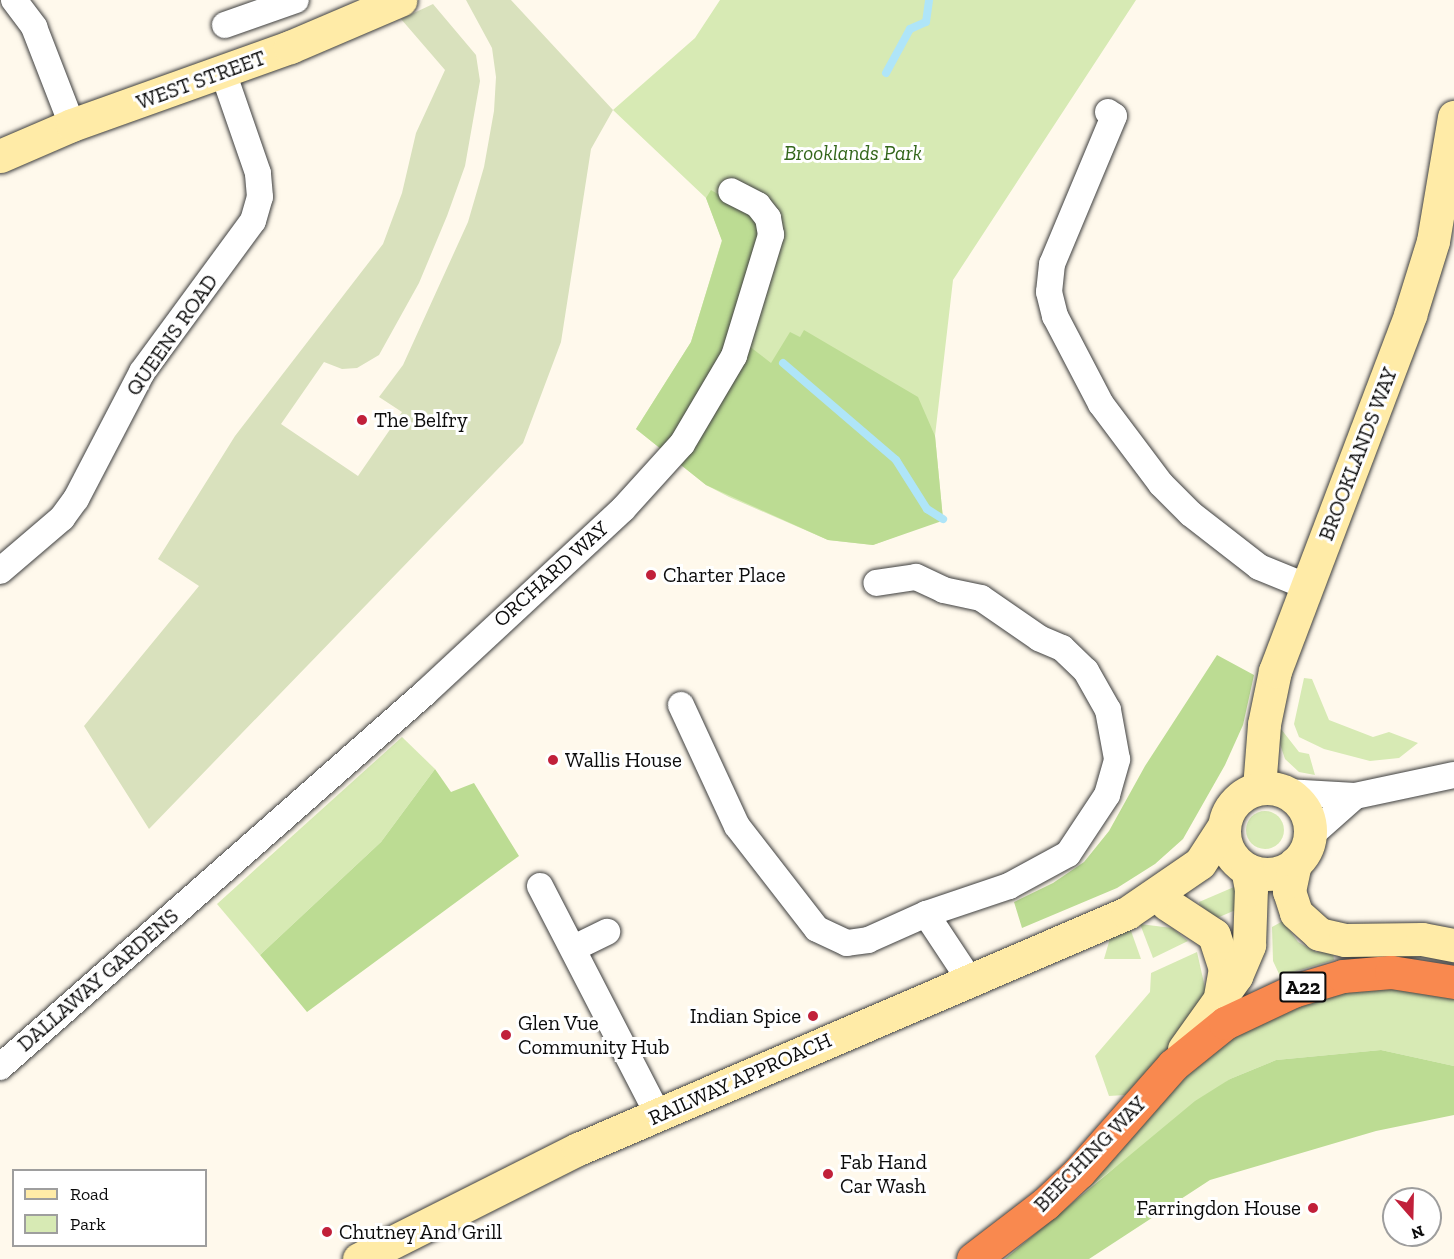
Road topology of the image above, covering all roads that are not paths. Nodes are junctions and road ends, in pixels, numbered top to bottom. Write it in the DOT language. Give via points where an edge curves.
graph roads {
  1 [pos="14,0"];
  2 [pos="296,0"];
  3 [pos="400,0"];
  4 [pos="254,7"];
  5 [pos="225,25"];
  6 [pos="223,72"];
  7 [pos="1108,112"];
  8 [pos="1454,117"];
  9 [pos="72,125"];
  10 [pos="0,156"];
  11 [pos="731,191"];
  12 [pos="0,571"];
  13 [pos="876,584"];
  14 [pos="1308,587"];
  15 [pos="681,705"];
  16 [pos="1454,775"];
  17 [pos="1273,790"];
  18 [pos="1356,796"];
  19 [pos="1224,826"];
  20 [pos="1303,849"];
  21 [pos="1245,868"];
  22 [pos="540,886"];
  23 [pos="197,893"];
  24 [pos="1167,904"];
  25 [pos="1127,913"];
  26 [pos="926,914"];
  27 [pos="607,932"];
  28 [pos="1454,945"];
  29 [pos="574,948"];
  30 [pos="969,979"];
  31 [pos="1454,982"];
  32 [pos="1218,1003"];
  33 [pos="1173,1065"];
  34 [pos="0,1066"];
  35 [pos="658,1115"];
  36 [pos="359,1259"];
  37 [pos="973,1259"];
  1 -- 9 [label="street" via="34,27"];
  2 -- 4 [label="street"];
  3 -- 6 [label="street, WEST STREET"];
  4 -- 5 [label="street"];
  6 -- 9 [label="street, WEST STREET"];
  6 -- 12 [label="street, QUEENS ROAD" via="258,173 260,197 253,220 142,372 76,500 62,518"];
  7 -- 14 [label="street" via="1114,116 1052,264 1049,292 1055,316 1101,404 1161,484 1191,514 1259,567"];
  8 -- 14 [label="street, BROOKLANDS WAY" via="1432,241 1410,315"];
  9 -- 10 [label="street, WEST STREET"];
  11 -- 23 [label="street, ORCHARD WAY" via="758,205 768,218 771,235 734,356 682,444 623,509 425,693"];
  13 -- 26 [label="street" via="916,577 944,590 981,598 1000,609 1020,626 1074,658 1097,689 1115,735 1117,759 1107,795 1068,854 1009,886"];
  14 -- 17 [label="street, BROOKLANDS WAY" via="1275,671 1264,724"];
  15 -- 26 [label="street" via="737,826 817,929 847,943 868,940"];
  16 -- 18 [label="street"];
  17 -- 18 [label="street"];
  17 -- 19 [label="street" via="1236,801"];
  17 -- 20 [label="street" via="1307,815"];
  18 -- 20 [label="street"];
  19 -- 21 [label="street" via="1228,849"];
  19 -- 25 [label="street, RAILWAY APPROACH" via="1200,863"];
  20 -- 21 [label="street" via="1272,873"];
  20 -- 28 [label="street" via="1289,891 1296,913 1319,934 1345,940 1422,939"];
  21 -- 24 [label="street, RAILWAY APPROACH"];
  21 -- 32 [label="street, BEECHING WAY" via="1251,889 1249,945"];
  22 -- 29 [label="street"];
  23 -- 34 [label="street, DALLAWAY GARDENS"];
  24 -- 25 [label="street, RAILWAY APPROACH"];
  24 -- 32 [label="street" via="1209,929 1219,943 1225,968"];
  25 -- 30 [label="street, RAILWAY APPROACH"];
  26 -- 30 [label="street"];
  27 -- 29 [label="street"];
  29 -- 35 [label="street"];
  30 -- 35 [label="street, RAILWAY APPROACH"];
  31 -- 33 [label="highway, BEECHING WAY / A22" via="1370,972 1316,982 1225,1023"];
  32 -- 33 [label="street, BEECHING WAY"];
  33 -- 37 [label="highway, BEECHING WAY / A22" via="1079,1172 1027,1219"];
  35 -- 36 [label="street, RAILWAY APPROACH" via="488,1191"];
}
